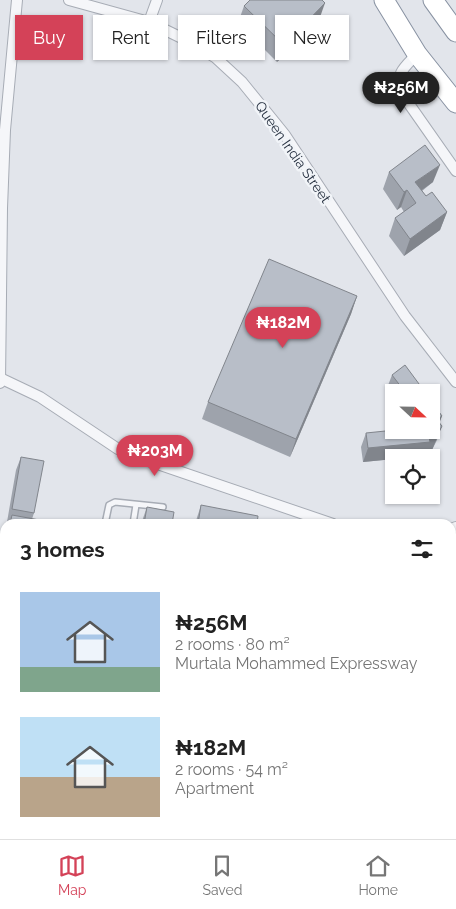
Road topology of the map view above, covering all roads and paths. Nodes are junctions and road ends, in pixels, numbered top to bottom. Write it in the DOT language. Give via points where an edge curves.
graph roads {
  1 [pos="17,0"];
  2 [pos="69,0"];
  3 [pos="156,0"];
  4 [pos="384,0"];
  5 [pos="433,0"];
  6 [pos="124,15"];
  7 [pos="151,15"];
  8 [pos="168,31"];
  9 [pos="456,32"];
  10 [pos="416,54"];
  11 [pos="456,103"];
  12 [pos="456,171"];
  13 [pos="0,378"];
  14 [pos="456,382"];
  15 [pos="0,383"];
  16 [pos="136,504"];
  17 [pos="163,507"];
  18 [pos="106,519"];
  19 [pos="134,519"];
  20 [pos="318,519"];
  1 -- 13 [label="street" via="5,130"];
  2 -- 6 [label="street, Queen India Street"];
  3 -- 7 [label="street"];
  4 -- 10 [label="highway"];
  5 -- 9 [label="highway"];
  8 -- 14 [label="street, Queen India Street" via="216,58 242,82 285,135 405,316"];
  10 -- 11 [label="highway"];
  10 -- 12 [label="street" via="400,75 400,91"];
  13 -- 15 [label="street"];
  13 -- 20 [label="street" via="40,397 118,449"];
  16 -- 17 [label="lane"];
  16 -- 18 [label="lane" via="112,503"];
  16 -- 19 [label="lane"];
}
